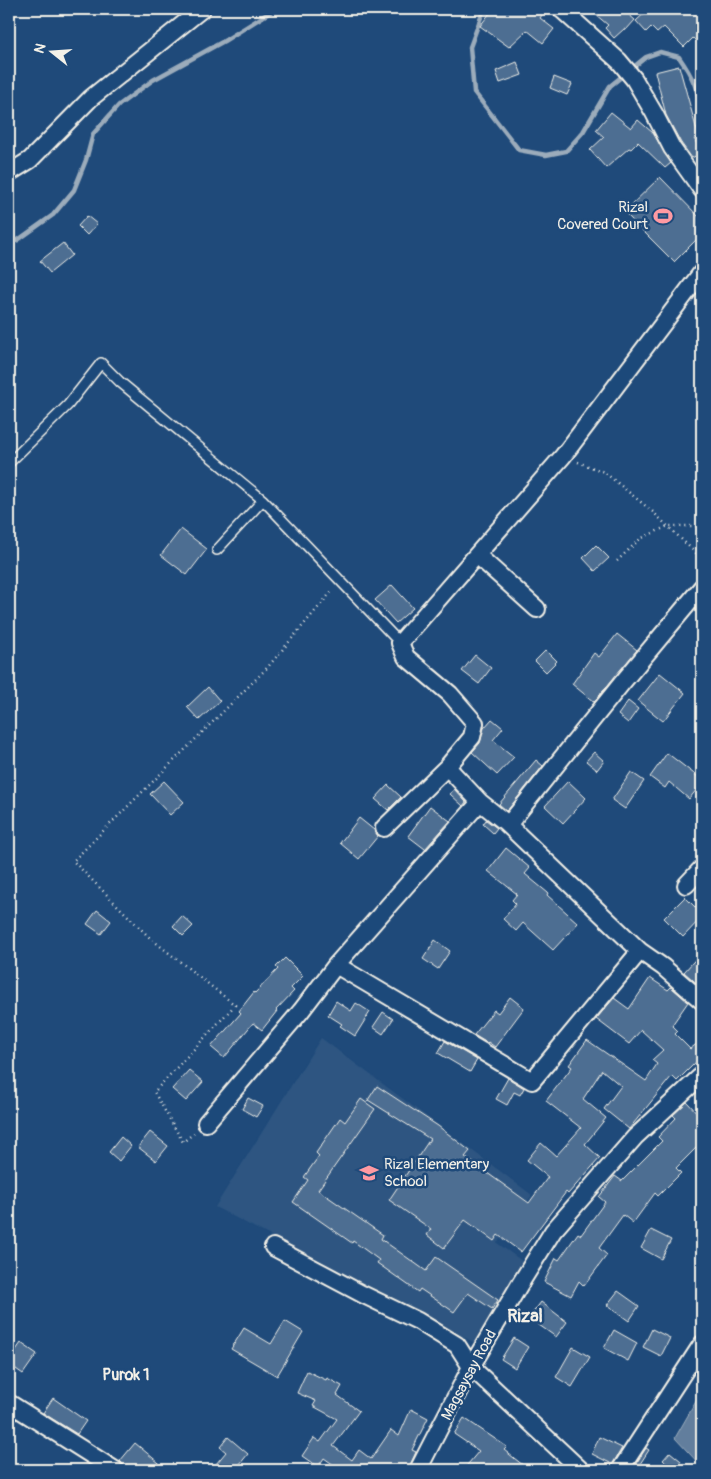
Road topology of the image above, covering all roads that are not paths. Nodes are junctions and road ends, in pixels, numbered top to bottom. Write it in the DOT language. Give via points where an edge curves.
graph roads {
  1 [pos="202,9"];
  2 [pos="560,9"];
  3 [pos="9,173"];
  4 [pos="702,190"];
  5 [pos="702,272"];
  6 [pos="9,463"];
  7 [pos="263,500"];
  8 [pos="217,550"];
  9 [pos="477,555"];
  10 [pos="702,587"];
  11 [pos="537,609"];
  12 [pos="400,643"];
  13 [pos="447,767"];
  14 [pos="480,802"];
  15 [pos="508,825"];
  16 [pos="384,828"];
  17 [pos="702,868"];
  18 [pos="686,886"];
  19 [pos="640,951"];
  20 [pos="336,964"];
  21 [pos="702,1001"];
  22 [pos="702,1075"];
  23 [pos="206,1123"];
  24 [pos="273,1247"];
  25 [pos="702,1344"];
  26 [pos="471,1367"];
  27 [pos="9,1403"];
  28 [pos="114,1470"];
  29 [pos="418,1470"];
  30 [pos="581,1470"];
  31 [pos="620,1470"];
  1 -- 3 [label="street" via="91,98 30,160"];
  2 -- 4 [label="street" via="619,61 634,79 672,148"];
  5 -- 9 [label="street" via="563,456"];
  6 -- 7 [label="lane" via="68,405 100,363"];
  7 -- 8 [label="lane"];
  7 -- 12 [label="lane"];
  9 -- 11 [label="street"];
  9 -- 12 [label="street"];
  10 -- 15 [label="street"];
  12 -- 13 [label="street" via="406,657 450,694 475,724 472,737"];
  13 -- 14 [label="street"];
  13 -- 16 [label="street"];
  14 -- 15 [label="street"];
  14 -- 20 [label="street"];
  15 -- 19 [label="street"];
  17 -- 18 [label="street"];
  19 -- 20 [label="street" via="532,1080"];
  19 -- 21 [label="street"];
  20 -- 23 [label="street"];
  22 -- 26 [label="street, Magsaysay Road" via="635,1137 553,1231"];
  24 -- 26 [label="street" via="418,1321 457,1345"];
  25 -- 31 [label="street"];
  26 -- 29 [label="street, Magsaysay Road"];
  26 -- 30 [label="street"];
  27 -- 28 [label="street"];
}
